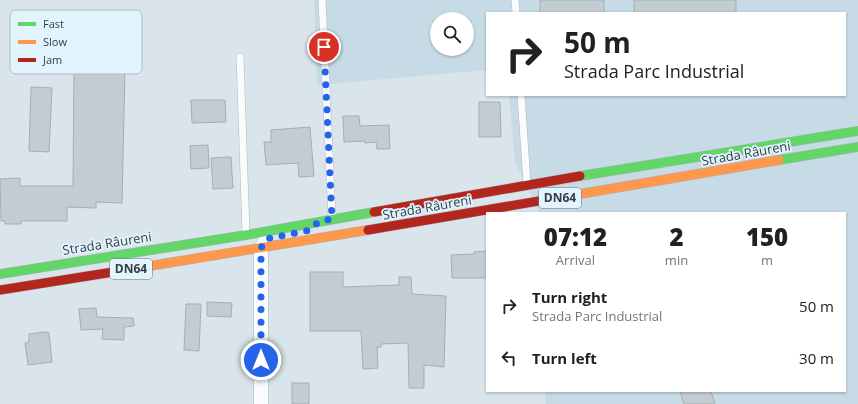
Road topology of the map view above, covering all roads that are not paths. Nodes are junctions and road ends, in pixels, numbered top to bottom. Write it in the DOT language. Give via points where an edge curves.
graph roads {
  1 [pos="322,0"];
  2 [pos="515,0"];
  3 [pos="516,12"];
  4 [pos="240,57"];
  5 [pos="522,96"];
  6 [pos="858,131"];
  7 [pos="858,147"];
  8 [pos="527,184"];
  9 [pos="332,219"];
  10 [pos="318,222"];
  11 [pos="246,235"];
  12 [pos="192,243"];
  13 [pos="261,248"];
  14 [pos="0,274"];
  15 [pos="0,290"];
  16 [pos="261,404"];
  1 -- 9 [label="lane"];
  2 -- 3 [label="lane"];
  4 -- 11 [label="lane"];
  5 -- 8 [label="lane"];
  6 -- 8 [label="main road, Strada Râureni / DN64"];
  7 -- 13 [label="main road, Strada Râureni / DN64"];
  8 -- 9 [label="main road, Strada Râureni / DN64"];
  9 -- 10 [label="main road, Strada Râureni / DN64"];
  10 -- 11 [label="main road, Strada Râureni / DN64"];
  10 -- 13 [label="street" via="311,230 266,239"];
  11 -- 12 [label="main road, Strada Râureni / DN64"];
  12 -- 13 [label="street" via="210,248 250,240"];
  12 -- 14 [label="main road, Strada Râureni / DN64"];
  13 -- 15 [label="main road, Strada Râureni / DN64"];
  13 -- 16 [label="street"];
}
